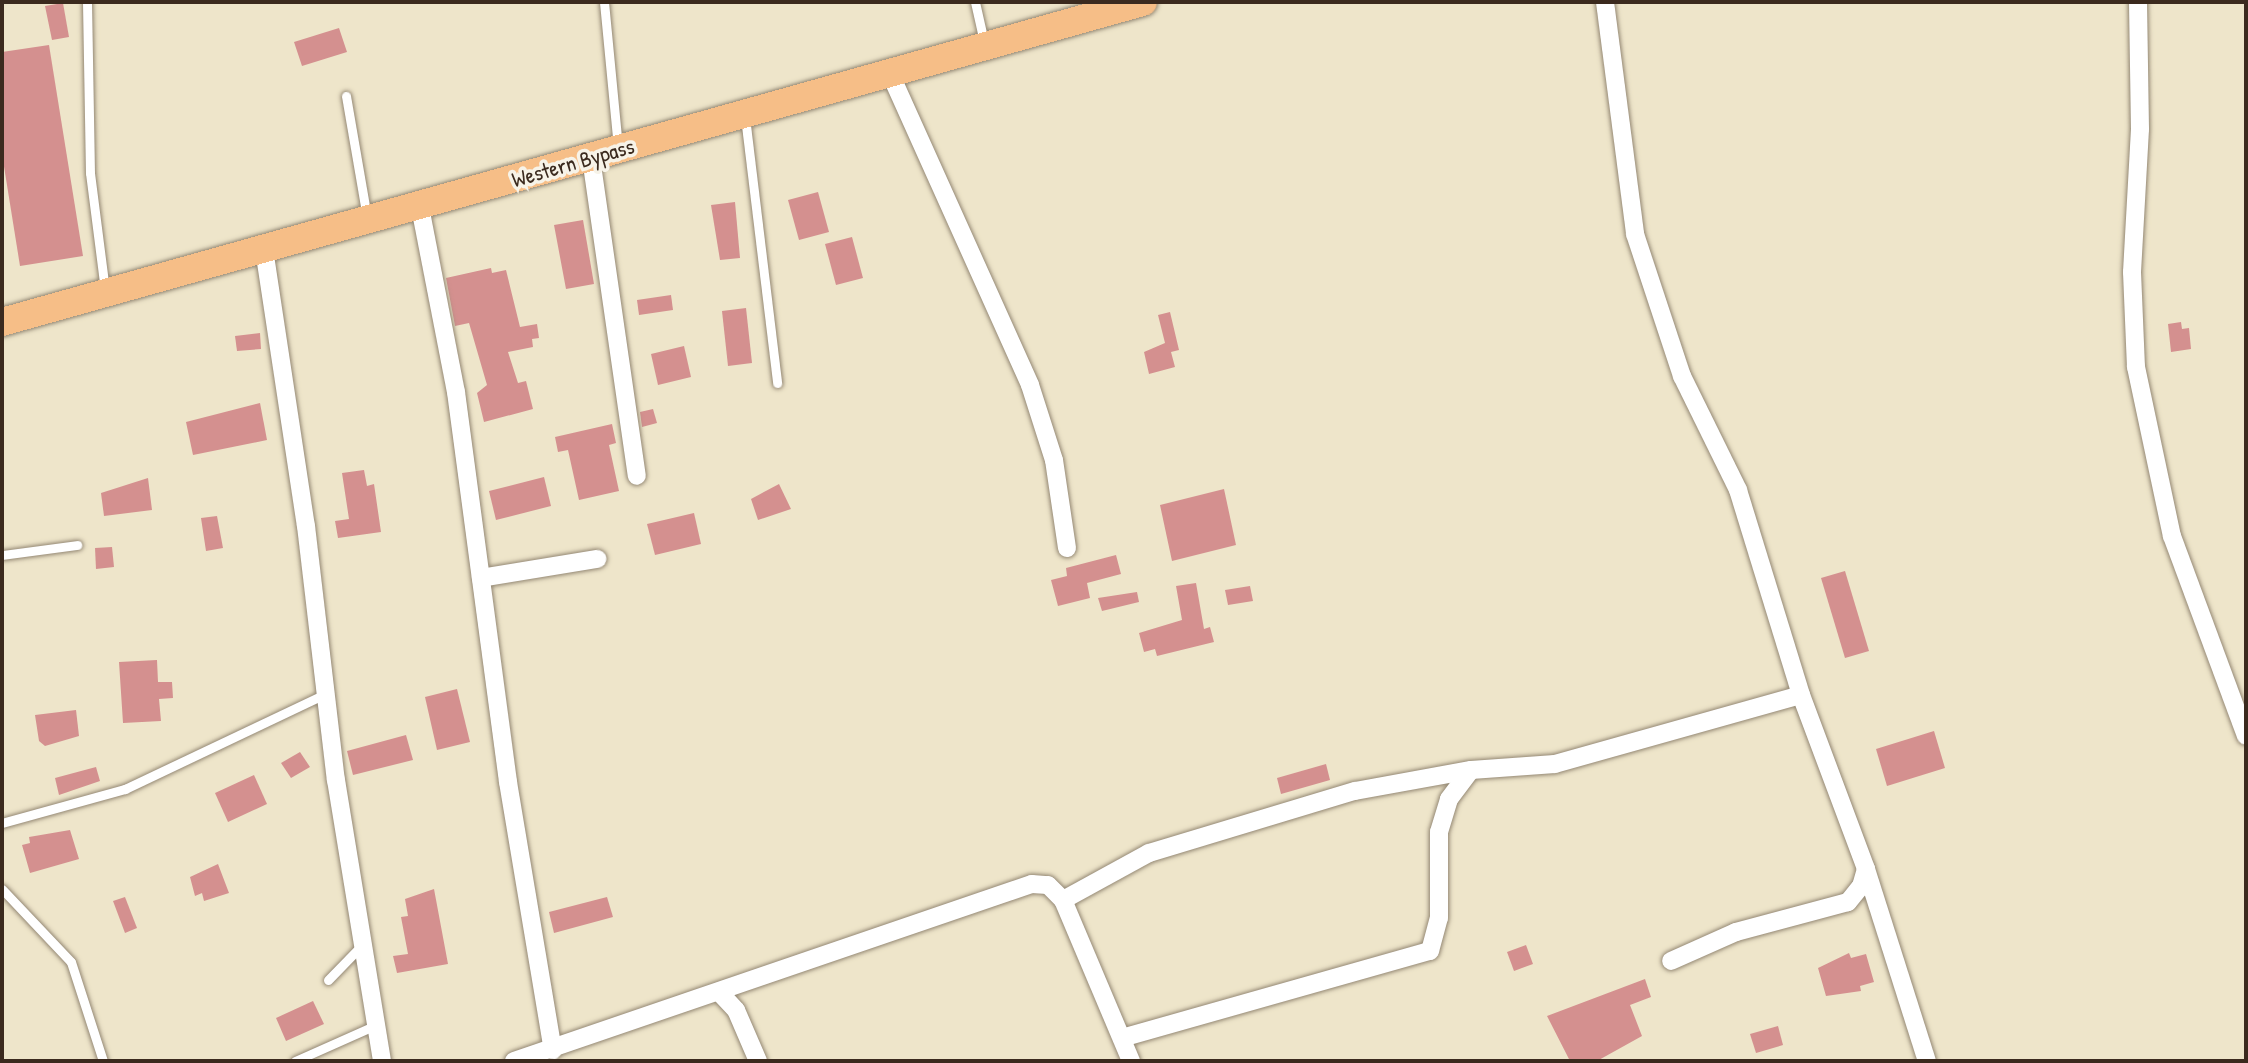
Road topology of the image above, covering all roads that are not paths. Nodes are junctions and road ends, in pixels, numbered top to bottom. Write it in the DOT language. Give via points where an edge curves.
graph roads {
  1 [pos="87,2"];
  2 [pos="604,2"];
  3 [pos="975,2"];
  4 [pos="1143,2"];
  5 [pos="1605,2"];
  6 [pos="2138,2"];
  7 [pos="984,45"];
  8 [pos="889,71"];
  9 [pos="346,96"];
  10 [pos="745,113"];
  11 [pos="618,150"];
  12 [pos="591,158"];
  13 [pos="420,207"];
  14 [pos="368,221"];
  15 [pos="264,249"];
  16 [pos="105,294"];
  17 [pos="2,322"];
  18 [pos="777,383"];
  19 [pos="637,476"];
  20 [pos="77,545"];
  21 [pos="1067,548"];
  22 [pos="2,555"];
  23 [pos="597,559"];
  24 [pos="481,578"];
  25 [pos="325,694"];
  26 [pos="1801,695"];
  27 [pos="2246,736"];
  28 [pos="1471,770"];
  29 [pos="2,823"];
  30 [pos="1866,869"];
  31 [pos="2,889"];
  32 [pos="1063,900"];
  33 [pos="363,944"];
  34 [pos="1671,961"];
  35 [pos="328,980"];
  36 [pos="721,994"];
  37 [pos="378,1024"];
  38 [pos="1122,1038"];
  39 [pos="553,1050"];
  40 [pos="103,1061"];
  41 [pos="295,1061"];
  42 [pos="382,1061"];
  43 [pos="514,1061"];
  44 [pos="758,1061"];
  45 [pos="1131,1061"];
  46 [pos="1927,1061"];
  1 -- 16 [label="lane" via="90,173"];
  2 -- 11 [label="lane"];
  3 -- 7 [label="lane"];
  4 -- 7 [label="main road, Western Bypass"];
  5 -- 26 [label="street" via="1635,234 1682,376 1738,490"];
  6 -- 27 [label="street" via="2140,129 2132,272 2136,367 2172,536"];
  7 -- 8 [label="main road, Western Bypass"];
  8 -- 10 [label="main road, Western Bypass"];
  8 -- 21 [label="street" via="1030,385 1054,460"];
  9 -- 14 [label="lane"];
  10 -- 11 [label="main road, Western Bypass"];
  10 -- 18 [label="lane"];
  11 -- 12 [label="main road, Western Bypass"];
  12 -- 13 [label="main road, Western Bypass"];
  12 -- 19 [label="street"];
  13 -- 14 [label="main road, Western Bypass"];
  13 -- 24 [label="street" via="456,392"];
  14 -- 15 [label="main road, Western Bypass"];
  15 -- 16 [label="main road, Western Bypass"];
  15 -- 25 [label="street"];
  16 -- 17 [label="main road, Western Bypass"];
  20 -- 22 [label="lane"];
  23 -- 24 [label="street"];
  24 -- 39 [label="street"];
  25 -- 29 [label="lane" via="125,789"];
  25 -- 33 [label="street"];
  26 -- 28 [label="street" via="1555,764"];
  26 -- 30 [label="street"];
  28 -- 32 [label="street" via="1355,791 1149,853"];
  28 -- 38 [label="street" via="1449,799 1439,832 1439,918 1430,951"];
  30 -- 34 [label="street" via="1848,902 1736,932"];
  30 -- 46 [label="street"];
  31 -- 40 [label="lane" via="71,962"];
  32 -- 36 [label="street" via="1048,885 1014,888 839,946"];
  32 -- 38 [label="street"];
  33 -- 35 [label="lane"];
  33 -- 37 [label="street"];
  36 -- 39 [label="street"];
  36 -- 44 [label="street" via="736,1010"];
  37 -- 41 [label="lane"];
  37 -- 42 [label="street"];
  38 -- 45 [label="street"];
  39 -- 43 [label="street"];
}
